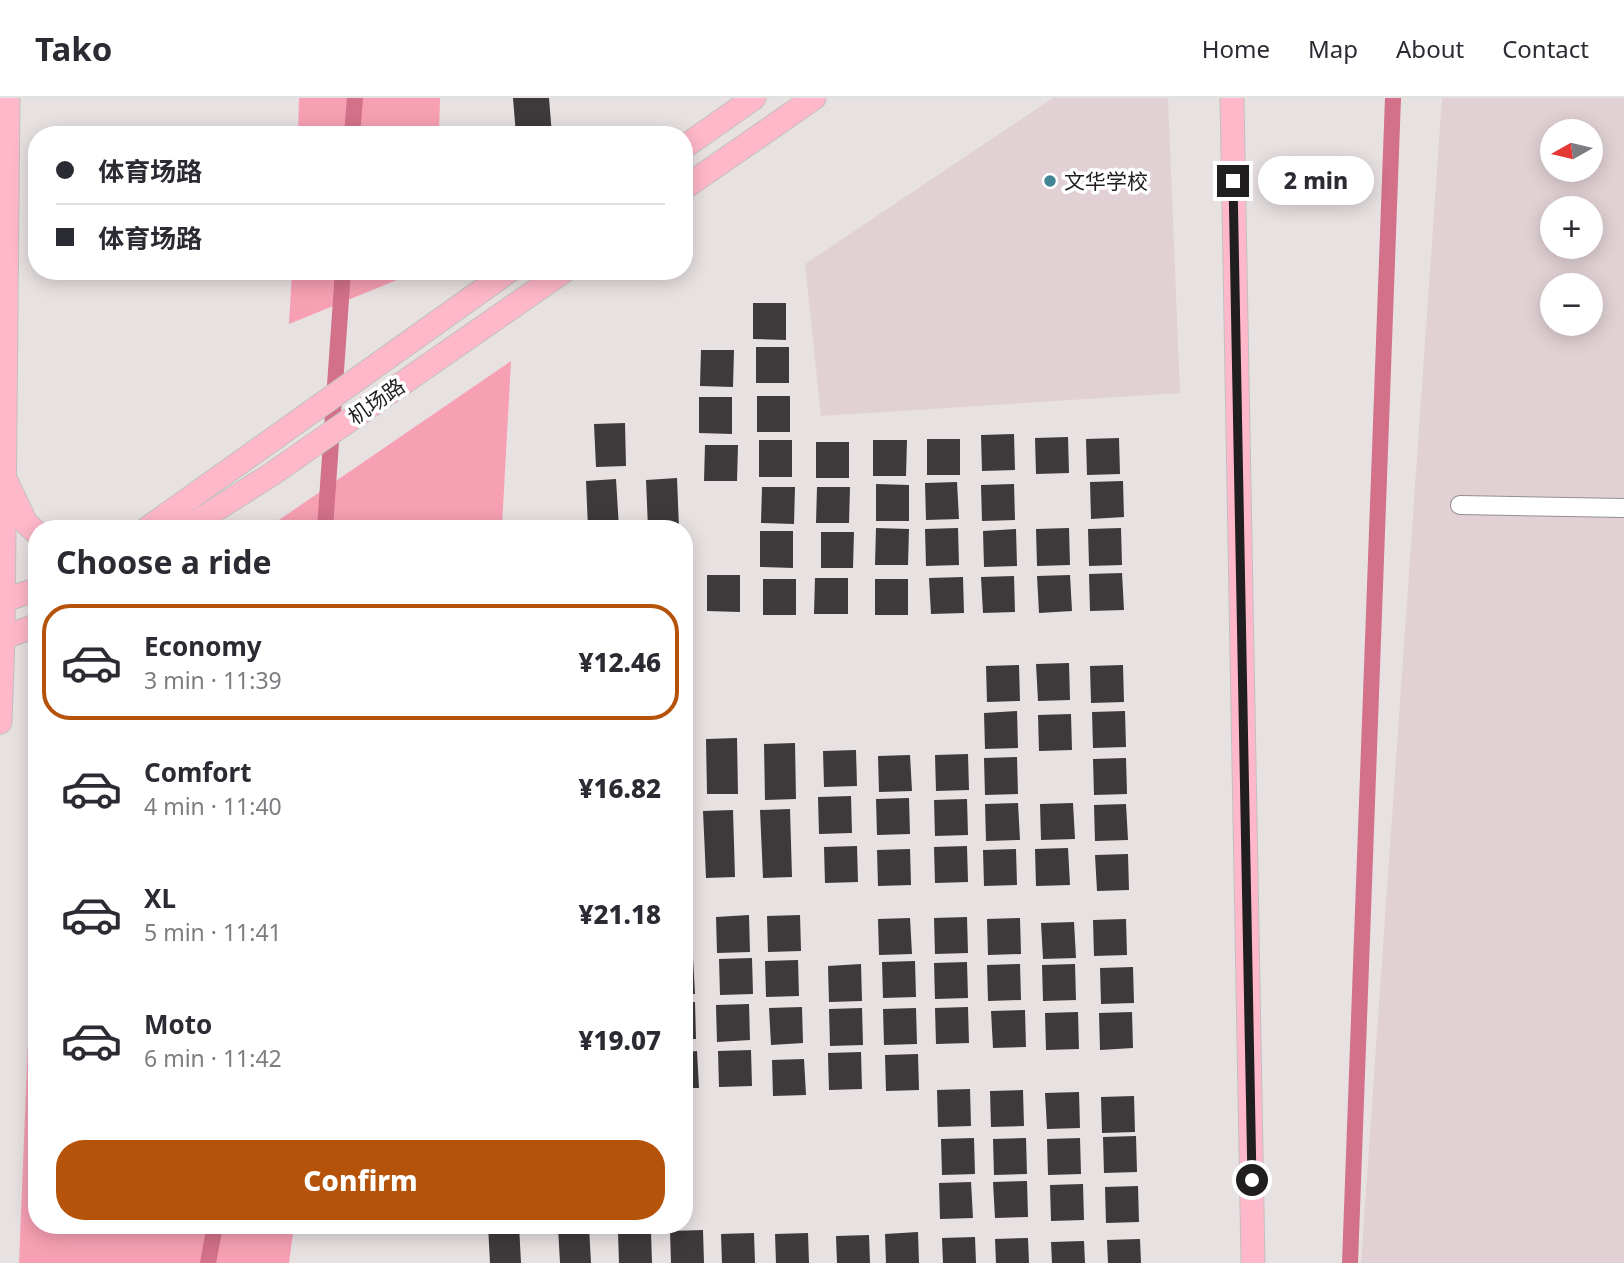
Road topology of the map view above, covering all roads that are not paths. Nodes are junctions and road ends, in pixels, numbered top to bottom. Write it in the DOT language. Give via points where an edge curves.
graph roads {
  1 [pos="8,98"];
  2 [pos="754,98"];
  3 [pos="814,98"];
  4 [pos="1232,98"];
  5 [pos="693,141"];
  6 [pos="693,182"];
  7 [pos="496,280"];
  8 [pos="551,280"];
  9 [pos="4,473"];
  10 [pos="1460,505"];
  11 [pos="1624,508"];
  12 [pos="159,520"];
  13 [pos="200,520"];
  14 [pos="28,525"];
  15 [pos="28,592"];
  16 [pos="1,602"];
  17 [pos="28,629"];
  18 [pos="2,639"];
  19 [pos="0,722"];
  20 [pos="1253,1263"];
  1 -- 9 [label="main road"];
  2 -- 5 [label="main road"];
  3 -- 6 [label="main road"];
  4 -- 20 [label="main road"];
  7 -- 12 [label="main road, 机场路"];
  8 -- 13 [label="main road, 机场路"];
  9 -- 14 [label="main road"];
  9 -- 16 [label="main road"];
  10 -- 11 [label="street"];
  15 -- 16 [label="main road"];
  16 -- 18 [label="main road"];
  17 -- 18 [label="main road"];
  18 -- 19 [label="main road"];
}
